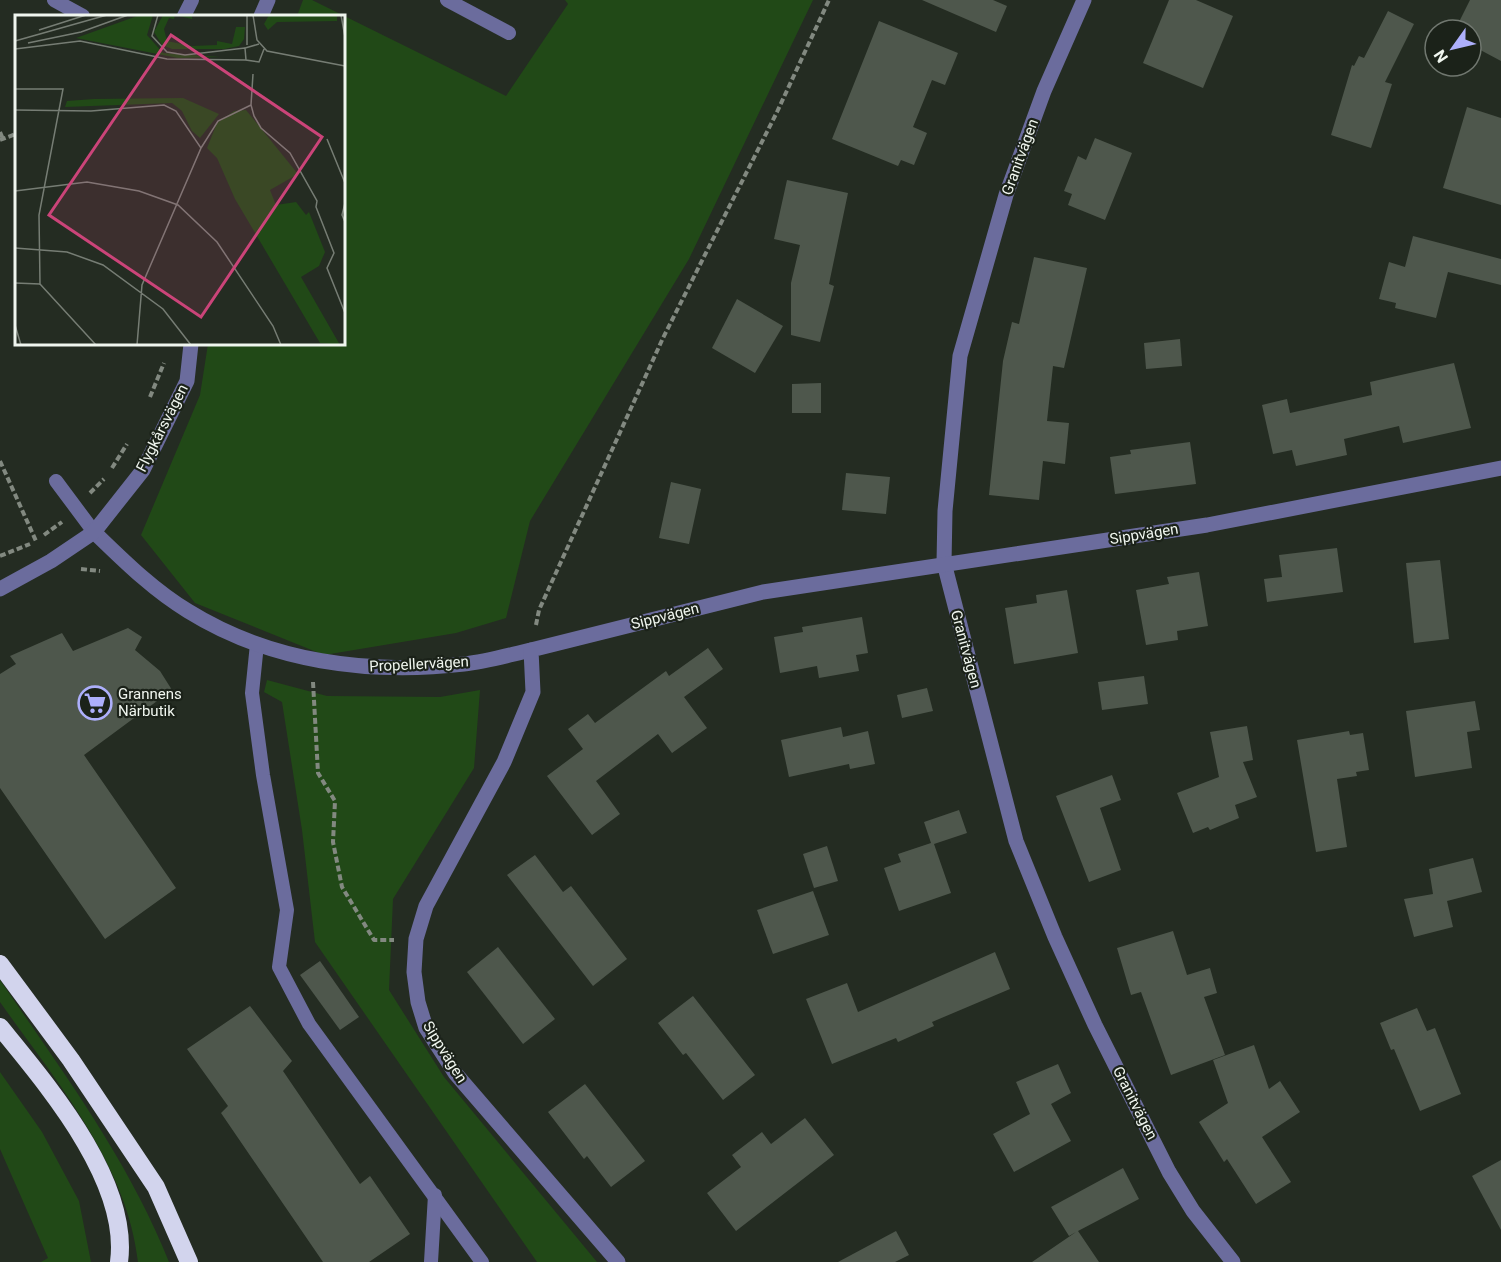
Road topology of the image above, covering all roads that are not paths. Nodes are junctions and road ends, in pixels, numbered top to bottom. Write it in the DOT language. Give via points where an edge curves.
graph roads {
  1 [pos="54,0"];
  2 [pos="192,0"];
  3 [pos="268,0"];
  4 [pos="447,0"];
  5 [pos="1084,0"];
  6 [pos="81,15"];
  7 [pos="184,15"];
  8 [pos="261,15"];
  9 [pos="508,33"];
  10 [pos="191,345"];
  11 [pos="1501,468"];
  12 [pos="56,481"];
  13 [pos="94,532"];
  14 [pos="944,563"];
  15 [pos="0,589"];
  16 [pos="257,645"];
  17 [pos="531,650"];
  18 [pos="0,964"];
  19 [pos="0,1027"];
  20 [pos="435,1195"];
  21 [pos="119,1262"];
  22 [pos="189,1262"];
  23 [pos="431,1262"];
  24 [pos="482,1262"];
  25 [pos="618,1262"];
  26 [pos="1233,1262"];
  1 -- 6 [label="lane"];
  2 -- 7 [label="lane"];
  3 -- 8 [label="street"];
  4 -- 9 [label="lane"];
  5 -- 14 [label="street, Granitvägen" via="1044,91 1006,195 960,356 945,511"];
  10 -- 13 [label="street, Flygkårsvägen" via="187,381 143,470"];
  11 -- 14 [label="street, Sippvägen" via="1208,525"];
  12 -- 13 [label="lane"];
  13 -- 15 [label="street, Flygkårsvägen"];
  13 -- 16 [label="street, Propellervägen" via="188,611"];
  14 -- 17 [label="street, Sippvägen" via="763,592"];
  14 -- 26 [label="street, Granitvägen" via="1016,841 1055,937 1169,1172 1192,1211"];
  16 -- 17 [label="street, Propellervägen" via="312,661 380,669 465,664"];
  16 -- 20 [label="lane" via="252,693 287,910 279,967 309,1024"];
  17 -- 25 [label="street, Sippvägen" via="533,692 504,762 434,889 416,939 414,972 418,1002 426,1028 455,1073"];
  18 -- 22 [label="highway" via="71,1060 156,1188"];
  19 -- 21 [label="highway" via="62,1104 100,1170 116,1215"];
  20 -- 23 [label="lane"];
  20 -- 24 [label="lane"];
}
